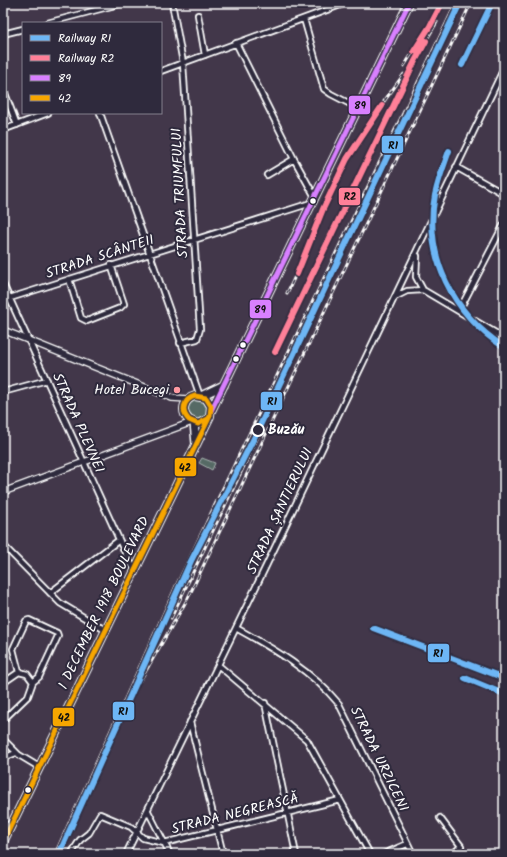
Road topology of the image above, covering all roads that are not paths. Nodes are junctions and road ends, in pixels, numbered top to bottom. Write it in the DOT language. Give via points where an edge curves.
graph roads {
  1 [pos="123,3"];
  2 [pos="172,3"];
  3 [pos="346,3"];
  4 [pos="409,3"];
  5 [pos="198,15"];
  6 [pos="304,19"];
  7 [pos="51,22"];
  8 [pos="22,31"];
  9 [pos="3,34"];
  10 [pos="236,43"];
  11 [pos="205,55"];
  12 [pos="183,63"];
  13 [pos="504,68"];
  14 [pos="162,71"];
  15 [pos="3,88"];
  16 [pos="358,108"];
  17 [pos="45,114"];
  18 [pos="100,114"];
  19 [pos="17,125"];
  20 [pos="3,130"];
  21 [pos="294,159"];
  22 [pos="456,167"];
  23 [pos="267,175"];
  24 [pos="504,194"];
  25 [pos="314,200"];
  26 [pos="504,224"];
  27 [pos="193,239"];
  28 [pos="418,249"];
  29 [pos="149,253"];
  30 [pos="111,265"];
  31 [pos="69,279"];
  32 [pos="3,284"];
  33 [pos="423,290"];
  34 [pos="395,297"];
  35 [pos="10,298"];
  36 [pos="459,311"];
  37 [pos="3,330"];
  38 [pos="504,338"];
  39 [pos="30,341"];
  40 [pos="180,343"];
  41 [pos="46,380"];
  42 [pos="224,385"];
  43 [pos="3,392"];
  44 [pos="200,396"];
  45 [pos="172,398"];
  46 [pos="188,399"];
  47 [pos="184,408"];
  48 [pos="211,411"];
  49 [pos="208,419"];
  50 [pos="193,423"];
  51 [pos="196,444"];
  52 [pos="82,461"];
  53 [pos="3,492"];
  54 [pos="119,540"];
  55 [pos="3,545"];
  56 [pos="135,570"];
  57 [pos="50,594"];
  58 [pos="236,628"];
  59 [pos="105,630"];
  60 [pos="218,664"];
  61 [pos="19,672"];
  62 [pos="33,682"];
  63 [pos="3,683"];
  64 [pos="265,703"];
  65 [pos="3,720"];
  66 [pos="190,721"];
  67 [pos="3,739"];
  68 [pos="16,753"];
  69 [pos="3,758"];
  70 [pos="39,767"];
  71 [pos="340,800"];
  72 [pos="148,811"];
  73 [pos="287,812"];
  74 [pos="440,818"];
  75 [pos="3,823"];
  76 [pos="10,827"];
  77 [pos="218,830"];
  78 [pos="136,834"];
  79 [pos="3,842"];
  80 [pos="164,842"];
  81 [pos="408,844"];
  82 [pos="71,854"];
  83 [pos="126,854"];
  84 [pos="170,854"];
  85 [pos="223,854"];
  86 [pos="296,854"];
  87 [pos="370,854"];
  88 [pos="384,854"];
  89 [pos="412,854"];
  90 [pos="453,854"];
  1 -- 7 [label="street"];
  2 -- 12 [label="street, STRADA TRIUMFULUI"];
  3 -- 6 [label="street"];
  4 -- 16 [label="main road"];
  5 -- 11 [label="street"];
  6 -- 10 [label="street"];
  6 -- 16 [label="street" via="324,89"];
  8 -- 9 [label="street"];
  10 -- 11 [label="street"];
  10 -- 21 [label="street"];
  11 -- 12 [label="street"];
  12 -- 14 [label="street"];
  12 -- 27 [label="street, STRADA TRIUMFULUI"];
  13 -- 22 [label="street, STRADA ȘANTIERULUI"];
  15 -- 19 [label="street"];
  16 -- 25 [label="main road"];
  17 -- 19 [label="street"];
  18 -- 29 [label="street"];
  19 -- 20 [label="street"];
  21 -- 23 [label="street"];
  21 -- 25 [label="street"];
  22 -- 24 [label="street"];
  22 -- 28 [label="street, STRADA ȘANTIERULUI"];
  25 -- 27 [label="street, STRADA SCÂNTEII"];
  25 -- 42 [label="main road"];
  26 -- 36 [label="street"];
  27 -- 29 [label="street, STRADA SCÂNTEII"];
  27 -- 40 [label="street, STRADA TRIUMFULUI" via="200,335 195,340"];
  28 -- 33 [label="street" via="415,273"];
  28 -- 34 [label="street, STRADA ȘANTIERULUI"];
  29 -- 30 [label="street, STRADA SCÂNTEII"];
  29 -- 40 [label="street"];
  30 -- 31 [label="street, STRADA SCÂNTEII"];
  30 -- 31 [label="street" via="124,304 87,321 82,318"];
  31 -- 35 [label="street, STRADA SCÂNTEII"];
  32 -- 35 [label="street, STRADA PLEVNEI"];
  33 -- 34 [label="street" via="410,290"];
  33 -- 36 [label="street"];
  34 -- 58 [label="street, STRADA ȘANTIERULUI"];
  35 -- 39 [label="street, STRADA PLEVNEI"];
  36 -- 38 [label="street"];
  37 -- 39 [label="street"];
  39 -- 41 [label="street, STRADA PLEVNEI"];
  39 -- 45 [label="street"];
  40 -- 44 [label="street"];
  41 -- 43 [label="street"];
  41 -- 52 [label="street, STRADA PLEVNEI"];
  42 -- 44 [label="main road"];
  42 -- 48 [label="main road"];
  44 -- 46 [label="main road"];
  44 -- 48 [label="main road" via="209,402"];
  45 -- 46 [label="street"];
  45 -- 47 [label="street"];
  46 -- 47 [label="main road"];
  47 -- 50 [label="main road" via="186,418"];
  48 -- 49 [label="main road"];
  49 -- 50 [label="main road" via="201,423"];
  49 -- 51 [label="main road, 1 DECEMBER 1918 BOULEVARD"];
  50 -- 51 [label="main road"];
  50 -- 52 [label="street"];
  51 -- 56 [label="main road, 1 DECEMBER 1918 BOULEVARD"];
  52 -- 53 [label="street"];
  52 -- 54 [label="street, STRADA PLEVNEI"];
  54 -- 56 [label="street, STRADA PLEVNEI"];
  54 -- 57 [label="street"];
  55 -- 57 [label="street"];
  56 -- 59 [label="main road, 1 DECEMBER 1918 BOULEVARD"];
  57 -- 59 [label="street" via="67,609"];
  58 -- 60 [label="street, STRADA ȘANTIERULUI"];
  58 -- 81 [label="street, STRADA URZICENI" via="293,662 339,704"];
  59 -- 70 [label="main road, 1 DECEMBER 1918 BOULEVARD"];
  60 -- 64 [label="street"];
  60 -- 66 [label="street, STRADA ȘANTIERULUI"];
  61 -- 62 [label="street" via="27,674"];
  61 -- 62 [label="street" via="13,649 26,621 29,620 57,633 58,636 39,677"];
  61 -- 63 [label="street"];
  62 -- 65 [label="street" via="28,696"];
  64 -- 71 [label="street" via="307,740"];
  64 -- 73 [label="street"];
  66 -- 72 [label="street, STRADA ȘANTIERULUI"];
  66 -- 77 [label="street"];
  67 -- 68 [label="street"];
  68 -- 69 [label="street"];
  68 -- 70 [label="street"];
  70 -- 76 [label="main road, 1 DECEMBER 1918 BOULEVARD"];
  71 -- 73 [label="street, STRADA NEGREASCĂ"];
  71 -- 87 [label="street"];
  72 -- 78 [label="street, STRADA ȘANTIERULUI"];
  72 -- 80 [label="street"];
  73 -- 77 [label="street, STRADA NEGREASCĂ"];
  73 -- 86 [label="street"];
  74 -- 90 [label="street" via="461,846"];
  75 -- 76 [label="street"];
  76 -- 79 [label="main road, 1 DECEMBER 1918 BOULEVARD"];
  77 -- 80 [label="street, STRADA NEGREASCĂ"];
  77 -- 85 [label="street"];
  78 -- 80 [label="street, STRADA NEGREASCĂ" via="145,839"];
  78 -- 82 [label="street, STRADA NEGREASCĂ" via="131,827 102,814 98,815 89,833"];
  78 -- 83 [label="street, STRADA ȘANTIERULUI"];
  80 -- 84 [label="street"];
  81 -- 88 [label="street"];
  81 -- 89 [label="street, STRADA URZICENI"];
}
